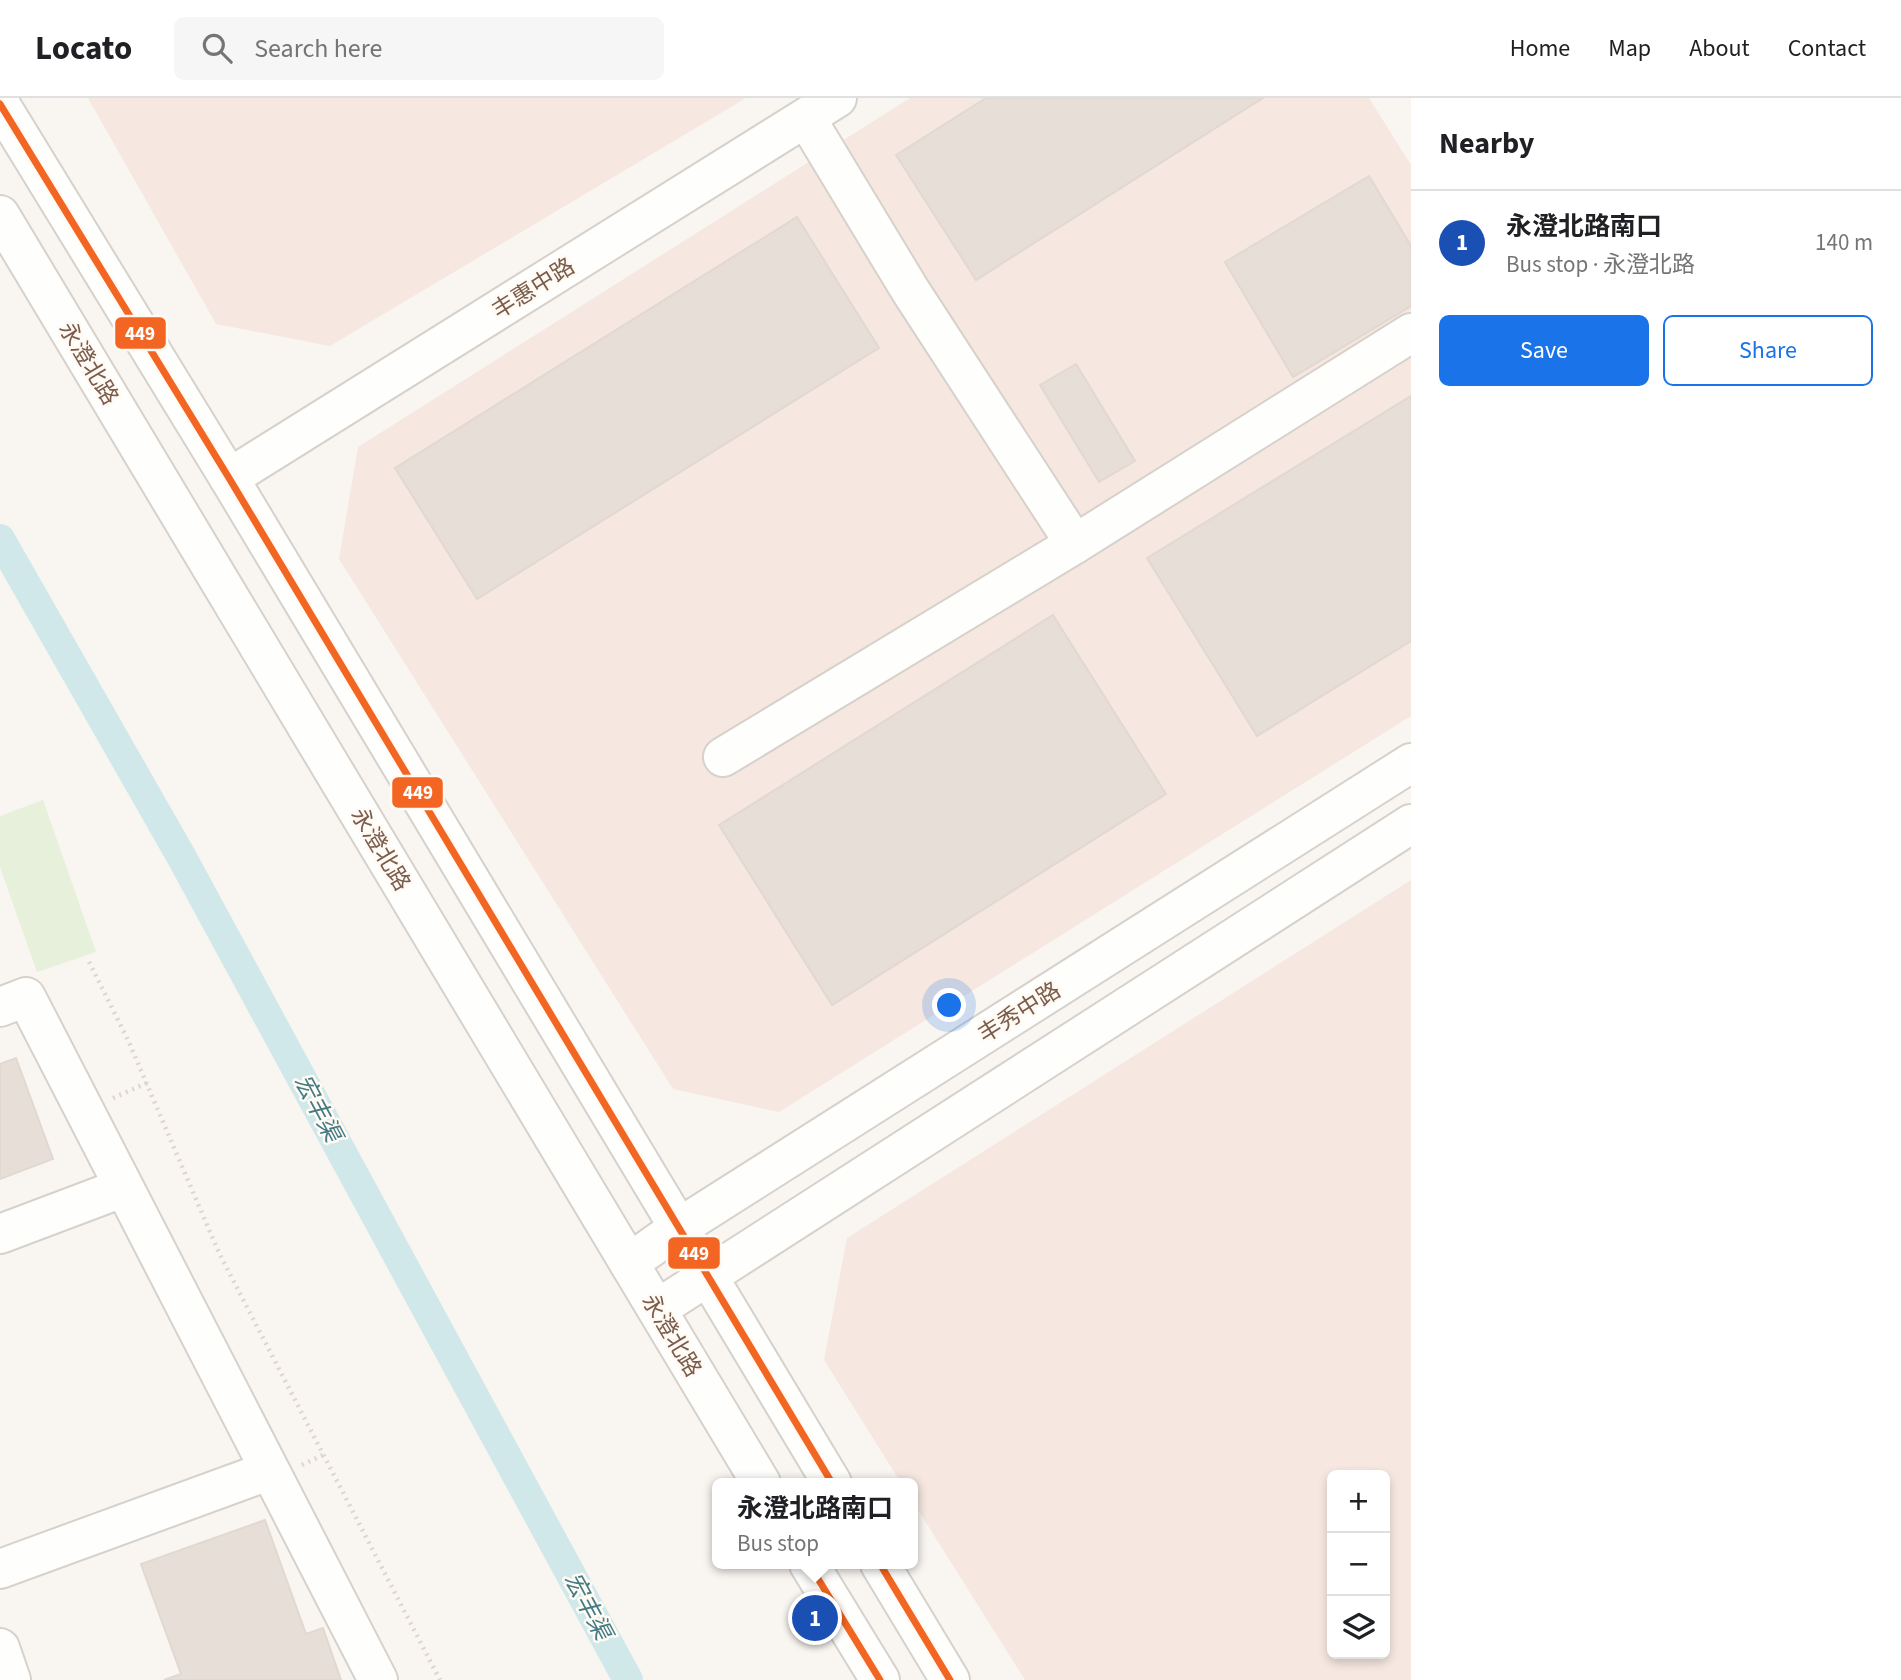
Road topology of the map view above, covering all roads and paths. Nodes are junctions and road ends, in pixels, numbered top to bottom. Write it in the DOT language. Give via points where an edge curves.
graph roads {
  1 [pos="0,104"];
  2 [pos="822,108"];
  3 [pos="0,215"];
  4 [pos="1411,333"];
  5 [pos="229,478"];
  6 [pos="1074,544"];
  7 [pos="723,757"];
  8 [pos="1411,763"];
  9 [pos="1411,824"];
  10 [pos="89,962"];
  11 [pos="0,1007"];
  12 [pos="122,1188"];
  13 [pos="680,1227"];
  14 [pos="0,1234"];
  15 [pos="629,1263"];
  16 [pos="708,1275"];
  17 [pos="657,1309"];
  18 [pos="268,1471"];
  19 [pos="758,1478"];
  20 [pos="829,1478"];
  21 [pos="0,1569"];
  22 [pos="812,1569"];
  23 [pos="883,1569"];
  24 [pos="0,1648"];
  25 [pos="11,1680"];
  26 [pos="378,1680"];
  27 [pos="440,1680"];
  28 [pos="880,1680"];
  29 [pos="950,1680"];
  1 -- 5 [label="street"];
  2 -- 5 [label="street, 丰惠中路"];
  2 -- 6 [label="street" via="910,290"];
  3 -- 15 [label="street, 永澄北路"];
  4 -- 6 [label="street"];
  5 -- 13 [label="street"];
  6 -- 7 [label="street"];
  8 -- 13 [label="street, 丰秀中路"];
  9 -- 16 [label="street"];
  10 -- 27 [label="path" via="128,1040 219,1253"];
  11 -- 12 [label="street" via="26,998"];
  12 -- 14 [label="street"];
  12 -- 18 [label="street"];
  13 -- 15 [label="street, 丰秀中路"];
  13 -- 16 [label="street"];
  15 -- 17 [label="street, 永澄北路"];
  16 -- 17 [label="street"];
  16 -- 20 [label="street"];
  17 -- 19 [label="street, 永澄北路"];
  18 -- 21 [label="street"];
  18 -- 26 [label="street"];
  22 -- 28 [label="street"];
  23 -- 29 [label="street"];
  24 -- 25 [label="street"];
}
